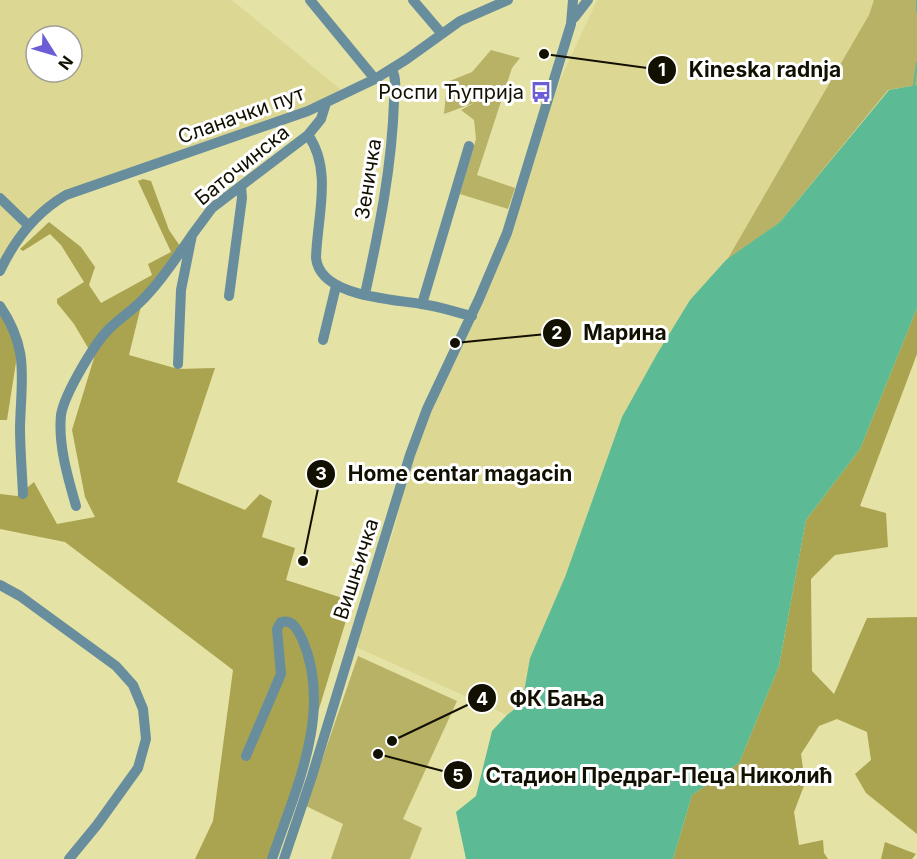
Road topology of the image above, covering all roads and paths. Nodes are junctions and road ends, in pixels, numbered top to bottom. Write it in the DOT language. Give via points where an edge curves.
graph roads {
  1 [pos="310,0"];
  2 [pos="413,0"];
  3 [pos="508,0"];
  4 [pos="573,0"];
  5 [pos="588,0"];
  6 [pos="492,3"];
  7 [pos="571,24"];
  8 [pos="442,34"];
  9 [pos="392,70"];
  10 [pos="375,79"];
  11 [pos="326,103"];
  12 [pos="308,135"];
  13 [pos="469,146"];
  14 [pos="241,186"];
  15 [pos="0,198"];
  16 [pos="28,225"];
  17 [pos="192,235"];
  18 [pos="2,263"];
  19 [pos="336,285"];
  20 [pos="365,294"];
  21 [pos="229,296"];
  22 [pos="422,304"];
  23 [pos="0,306"];
  24 [pos="472,316"];
  25 [pos="323,340"];
  26 [pos="178,364"];
  27 [pos="23,494"];
  28 [pos="75,506"];
  29 [pos="0,585"];
  30 [pos="246,756"];
  31 [pos="69,859"];
  32 [pos="272,859"];
  33 [pos="284,859"];
  1 -- 10 [label="street"];
  2 -- 8 [label="street"];
  3 -- 6 [label="street, Сланачки пут"];
  4 -- 7 [label="street, Вишњичка"];
  5 -- 7 [label="street, Вишњичка"];
  6 -- 8 [label="street, Сланачки пут"];
  7 -- 24 [label="street, Вишњичка" via="512,219"];
  8 -- 9 [label="street, Сланачки пут"];
  9 -- 10 [label="street, Сланачки пут"];
  9 -- 20 [label="street, Зеничка" via="394,136"];
  10 -- 11 [label="street, Сланачки пут"];
  11 -- 12 [label="street" via="321,119"];
  11 -- 16 [label="street, Сланачки пут" via="66,195"];
  12 -- 14 [label="street, Баточинска"];
  12 -- 19 [label="street" via="317,151 321,172 317,264"];
  13 -- 22 [label="street"];
  14 -- 17 [label="street, Баточинска" via="212,208"];
  14 -- 21 [label="street"];
  15 -- 16 [label="street"];
  16 -- 18 [label="street, Сланачки пут"];
  17 -- 26 [label="street, Баточинска" via="181,290"];
  17 -- 28 [label="street" via="147,295 105,333 67,394 61,428"];
  19 -- 20 [label="street"];
  19 -- 25 [label="street"];
  20 -- 22 [label="street"];
  22 -- 24 [label="street"];
  23 -- 27 [label="street" via="15,332 22,357"];
  24 -- 33 [label="street, Вишњичка" via="427,409 410,455"];
  29 -- 31 [label="street" via="116,666 133,686 143,709 146,739 138,768"];
  30 -- 32 [label="street" via="281,674 277,629 281,622 288,621 299,632 312,667 315,715"];
}
